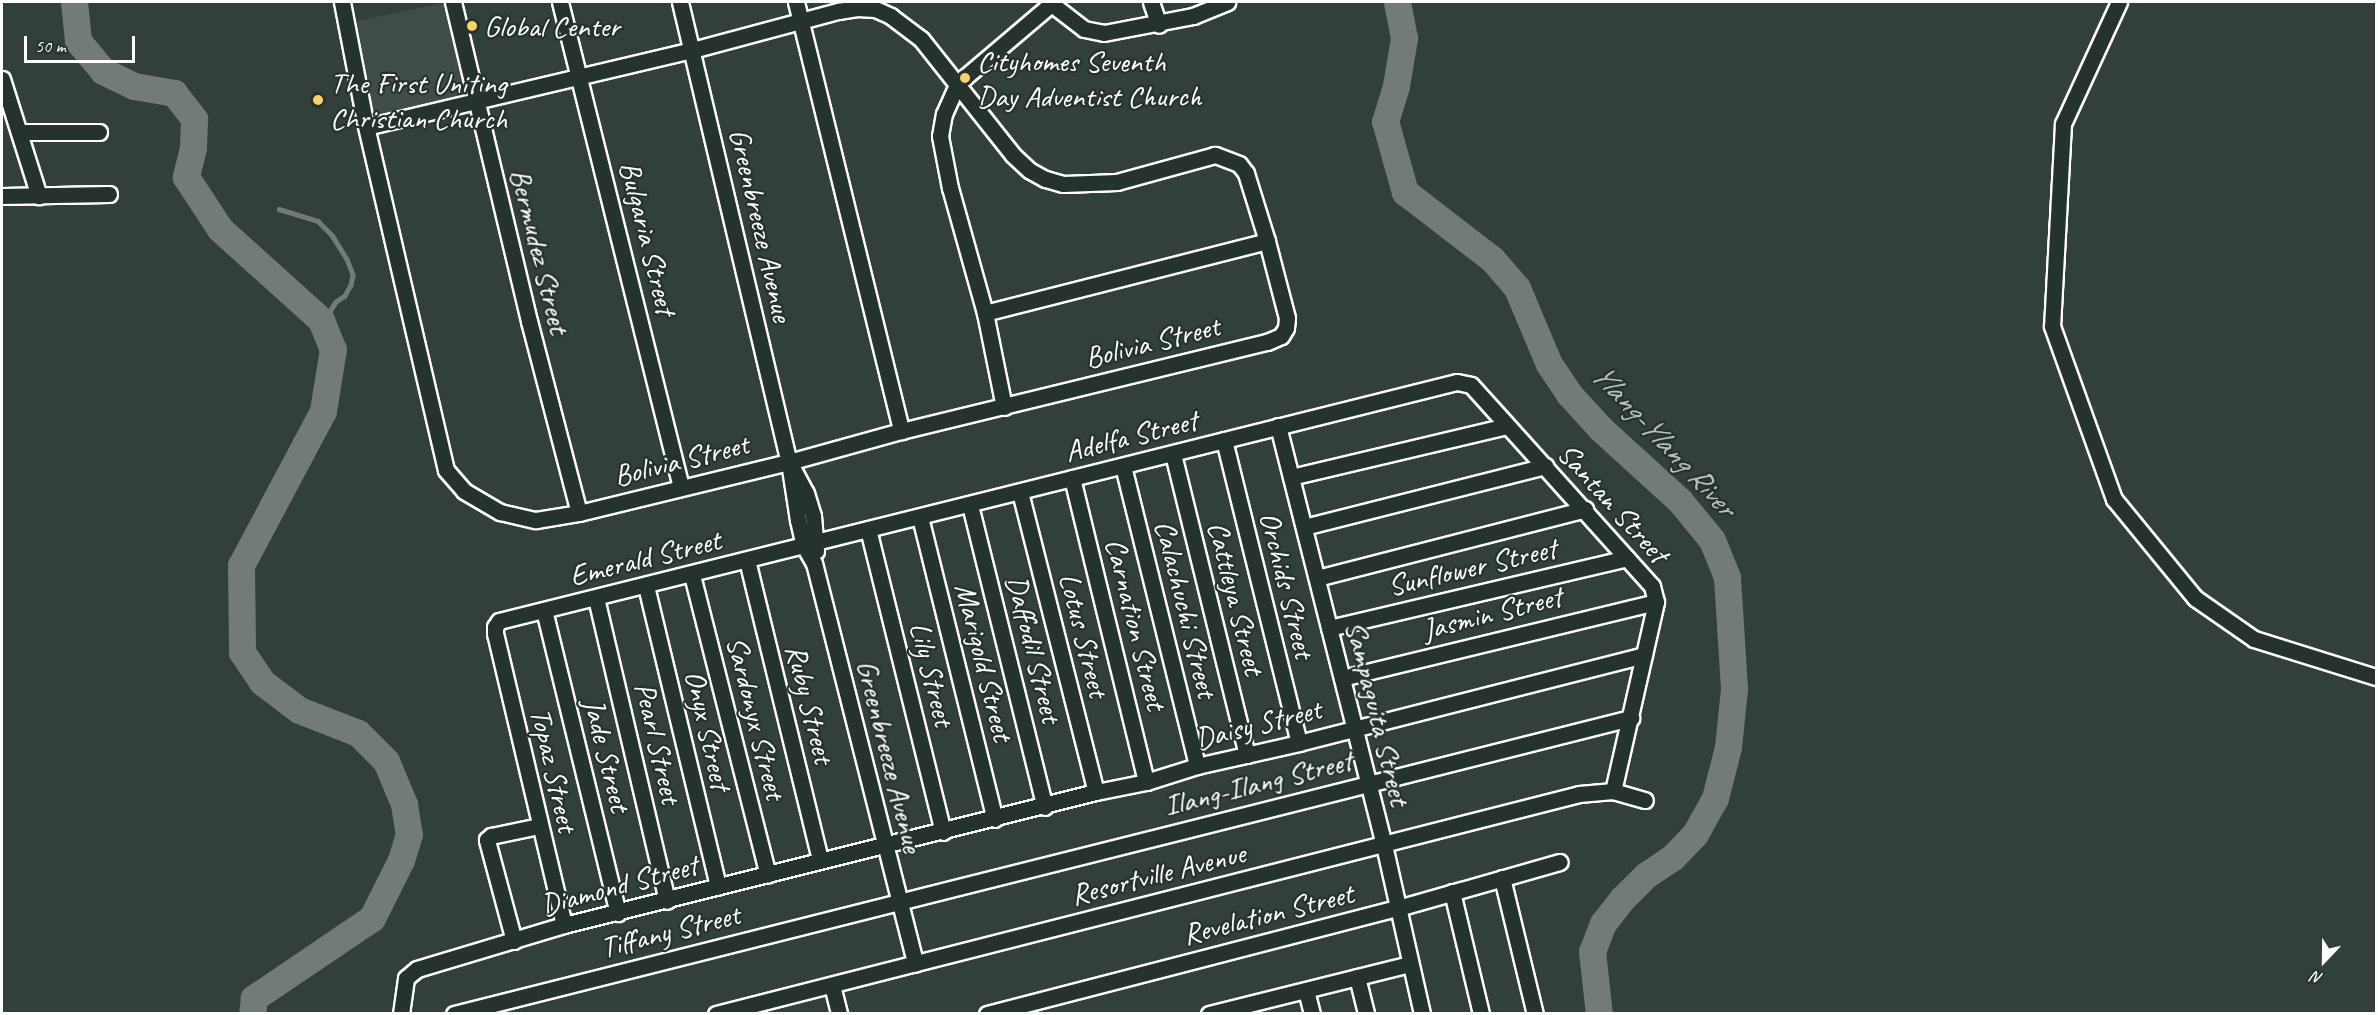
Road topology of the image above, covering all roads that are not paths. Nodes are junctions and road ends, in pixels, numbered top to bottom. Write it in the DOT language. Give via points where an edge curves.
graph roads {
  1 [pos="342,2"];
  2 [pos="453,2"];
  3 [pos="560,2"];
  4 [pos="680,2"];
  5 [pos="796,2"];
  6 [pos="1151,2"];
  7 [pos="1227,2"];
  8 [pos="2119,2"];
  9 [pos="1050,3"];
  10 [pos="802,23"];
  11 [pos="1159,25"];
  12 [pos="693,50"];
  13 [pos="580,78"];
  14 [pos="2,80"];
  15 [pos="958,83"];
  16 [pos="476,103"];
  17 [pos="367,127"];
  18 [pos="19,132"];
  19 [pos="99,132"];
  20 [pos="109,194"];
  21 [pos="2,196"];
  22 [pos="39,196"];
  23 [pos="1267,241"];
  24 [pos="985,313"];
  25 [pos="1465,382"];
  26 [pos="1004,407"];
  27 [pos="1278,426"];
  28 [pos="1506,426"];
  29 [pos="901,431"];
  30 [pos="1224,440"];
  31 [pos="1173,454"];
  32 [pos="789,462"];
  33 [pos="1123,466"];
  34 [pos="1545,466"];
  35 [pos="1291,477"];
  36 [pos="1072,478"];
  37 [pos="681,487"];
  38 [pos="1020,492"];
  39 [pos="970,505"];
  40 [pos="1585,509"];
  41 [pos="579,513"];
  42 [pos="920,517"];
  43 [pos="1304,527"];
  44 [pos="868,529"];
  45 [pos="811,545"];
  46 [pos="1627,558"];
  47 [pos="747,560"];
  48 [pos="692,575"];
  49 [pos="1317,578"];
  50 [pos="646,586"];
  51 [pos="596,598"];
  52 [pos="1656,602"];
  53 [pos="544,610"];
  54 [pos="495,627"];
  55 [pos="1329,628"];
  56 [pos="1644,655"];
  57 [pos="2376,677"];
  58 [pos="1342,678"];
  59 [pos="1630,718"];
  60 [pos="1355,728"];
  61 [pos="1299,743"];
  62 [pos="1247,755"];
  63 [pos="1197,766"];
  64 [pos="1146,782"];
  65 [pos="1368,783"];
  66 [pos="1612,791"];
  67 [pos="1096,792"];
  68 [pos="1646,800"];
  69 [pos="1045,807"];
  70 [pos="995,819"];
  71 [pos="539,826"];
  72 [pos="944,832"];
  73 [pos="1384,845"];
  74 [pos="884,846"];
  75 [pos="820,860"];
  76 [pos="1560,862"];
  77 [pos="768,874"];
  78 [pos="1502,878"];
  79 [pos="718,887"];
  80 [pos="1452,892"];
  81 [pos="667,901"];
  82 [pos="900,903"];
  83 [pos="1398,908"];
  84 [pos="618,913"];
  85 [pos="564,925"];
  86 [pos="514,940"];
  87 [pos="915,963"];
  88 [pos="1410,964"];
  89 [pos="1357,977"];
  90 [pos="832,986"];
  91 [pos="1306,990"];
  92 [pos="1254,1008"];
  93 [pos="401,1014"];
  94 [pos="454,1014"];
  95 [pos="716,1014"];
  96 [pos="839,1014"];
  97 [pos="987,1014"];
  98 [pos="1209,1014"];
  99 [pos="1312,1014"];
  100 [pos="1366,1014"];
  101 [pos="1422,1014"];
  102 [pos="1481,1014"];
  103 [pos="1535,1014"];
  1 -- 17 [label="street, Bolivia Street"];
  2 -- 16 [label="street, Bermudez Street"];
  3 -- 13 [label="street, Bulgaria Street"];
  4 -- 12 [label="street, Greenbreeze Avenue"];
  5 -- 10 [label="street"];
  6 -- 11 [label="street"];
  7 -- 11 [label="street"];
  8 -- 57 [label="street" via="2063,124 2052,326 2114,499 2195,598 2254,639"];
  9 -- 11 [label="street" via="1084,29 1104,33"];
  9 -- 15 [label="street"];
  10 -- 12 [label="street"];
  10 -- 15 [label="street" via="857,8 875,9 921,39"];
  10 -- 29 [label="street"];
  12 -- 13 [label="street"];
  12 -- 32 [label="street, Greenbreeze Avenue"];
  13 -- 16 [label="street"];
  13 -- 37 [label="street, Bulgaria Street"];
  14 -- 18 [label="street"];
  15 -- 23 [label="street" via="1013,155 1029,170 1063,184 1117,182 1215,155 1239,164 1246,173"];
  15 -- 24 [label="street" via="944,114 940,136 950,188"];
  16 -- 17 [label="street"];
  16 -- 41 [label="street, Bermudez Street"];
  17 -- 41 [label="street, Bolivia Street" via="446,470 464,491 509,515 536,520"];
  18 -- 19 [label="street"];
  18 -- 22 [label="street"];
  20 -- 22 [label="street"];
  21 -- 22 [label="street"];
  23 -- 24 [label="street"];
  23 -- 26 [label="street, Bolivia Street" via="1287,318 1281,336"];
  24 -- 26 [label="street"];
  25 -- 27 [label="street, Adelfa Street"];
  25 -- 28 [label="street, Santan Street"];
  26 -- 29 [label="street, Bolivia Street"];
  27 -- 30 [label="street, Adelfa Street"];
  27 -- 35 [label="street, Sampaguita Street"];
  28 -- 34 [label="street, Santan Street"];
  28 -- 35 [label="street"];
  29 -- 32 [label="street, Bolivia Street"];
  30 -- 31 [label="street, Adelfa Street"];
  30 -- 61 [label="street, Orchids Street"];
  31 -- 33 [label="street, Adelfa Street"];
  31 -- 62 [label="street, Cattleya Street"];
  32 -- 37 [label="street, Bolivia Street"];
  32 -- 45 [label="street, Greenbreeze Avenue" via="806,492"];
  33 -- 36 [label="street, Adelfa Street"];
  33 -- 63 [label="street, Calachuchi Street"];
  34 -- 40 [label="street, Santan Street"];
  34 -- 43 [label="street"];
  35 -- 43 [label="street, Sampaguita Street"];
  36 -- 38 [label="street, Adelfa Street"];
  36 -- 64 [label="street, Carnation Street"];
  37 -- 41 [label="street, Bolivia Street"];
  38 -- 39 [label="street, Adelfa Street"];
  38 -- 67 [label="street, Lotus Street"];
  39 -- 42 [label="street, Adelfa Street"];
  39 -- 69 [label="street, Daffodil Street"];
  40 -- 46 [label="street, Santan Street"];
  40 -- 49 [label="street"];
  42 -- 44 [label="street, Adelfa Street"];
  42 -- 70 [label="street, Marigold Street"];
  43 -- 49 [label="street, Sampaguita Street"];
  44 -- 45 [label="street, Adelfa Street"];
  44 -- 72 [label="street, Lily Street"];
  45 -- 47 [label="street, Emerald Street"];
  45 -- 74 [label="street, Greenbreeze Avenue"];
  46 -- 52 [label="street, Santan Street" via="1648,580"];
  46 -- 55 [label="street, Sunflower Street"];
  47 -- 48 [label="street, Emerald Street"];
  47 -- 75 [label="street, Ruby Street"];
  48 -- 50 [label="street, Emerald Street"];
  48 -- 77 [label="street, Sardonyx Street"];
  49 -- 55 [label="street, Sampaguita Street"];
  50 -- 51 [label="street, Emerald Street"];
  50 -- 79 [label="street, Onyx Street"];
  51 -- 53 [label="street, Emerald Street"];
  51 -- 81 [label="street, Pearl Street"];
  52 -- 56 [label="street, Santan Street"];
  52 -- 58 [label="street, Jasmin Street"];
  53 -- 54 [label="street, Emerald Street" via="499,621"];
  53 -- 84 [label="street, Jade Street"];
  54 -- 71 [label="street, Topaz Street"];
  55 -- 58 [label="street, Sampaguita Street"];
  56 -- 59 [label="street, Santan Street"];
  56 -- 60 [label="street, Daisy Street"];
  58 -- 60 [label="street, Sampaguita Street"];
  59 -- 65 [label="street, Ilang-Ilang Street"];
  59 -- 66 [label="street, Santan Street"];
  60 -- 61 [label="street, Daisy Street"];
  60 -- 65 [label="street, Sampaguita Street"];
  61 -- 62 [label="street, Daisy Street"];
  62 -- 63 [label="street, Daisy Street"];
  63 -- 64 [label="street, Daisy Street"];
  64 -- 67 [label="street, Daisy Street"];
  65 -- 73 [label="street, Sampaguita Street"];
  65 -- 82 [label="street, Ilang-Ilang Street"];
  66 -- 68 [label="street"];
  66 -- 73 [label="street, Resortville Avenue" via="1579,794"];
  67 -- 69 [label="street, Daisy Street"];
  69 -- 70 [label="street, Daisy Street"];
  70 -- 72 [label="street, Daisy Street"];
  71 -- 85 [label="street, Topaz Street"];
  71 -- 86 [label="street" via="487,840"];
  72 -- 74 [label="street, Daisy Street"];
  73 -- 83 [label="street, Sampaguita Street"];
  73 -- 87 [label="street, Resortville Avenue"];
  74 -- 75 [label="street, Diamond Street"];
  74 -- 82 [label="street, Greenbreeze Avenue"];
  75 -- 77 [label="street, Diamond Street"];
  76 -- 78 [label="street, Revelation Street"];
  77 -- 79 [label="street, Diamond Street"];
  78 -- 80 [label="street, Revelation Street"];
  78 -- 103 [label="street"];
  79 -- 81 [label="street, Diamond Street"];
  80 -- 83 [label="street, Revelation Street"];
  80 -- 102 [label="street"];
  81 -- 84 [label="street, Diamond Street"];
  82 -- 87 [label="street, Greenbreeze Avenue"];
  82 -- 94 [label="street, Tiffany Street"];
  83 -- 88 [label="street, Sampaguita Street"];
  83 -- 97 [label="street, Revelation Street"];
  84 -- 85 [label="street, Diamond Street"];
  85 -- 86 [label="street, Diamond Street"];
  86 -- 93 [label="street, Diamond Street" via="410,973"];
  87 -- 90 [label="street, Resortville Avenue"];
  88 -- 89 [label="street"];
  88 -- 101 [label="street, Sampaguita Street"];
  89 -- 91 [label="street"];
  89 -- 100 [label="street"];
  90 -- 95 [label="street, Resortville Avenue"];
  90 -- 96 [label="street"];
  91 -- 92 [label="street"];
  91 -- 99 [label="street"];
  92 -- 98 [label="street"];
}
